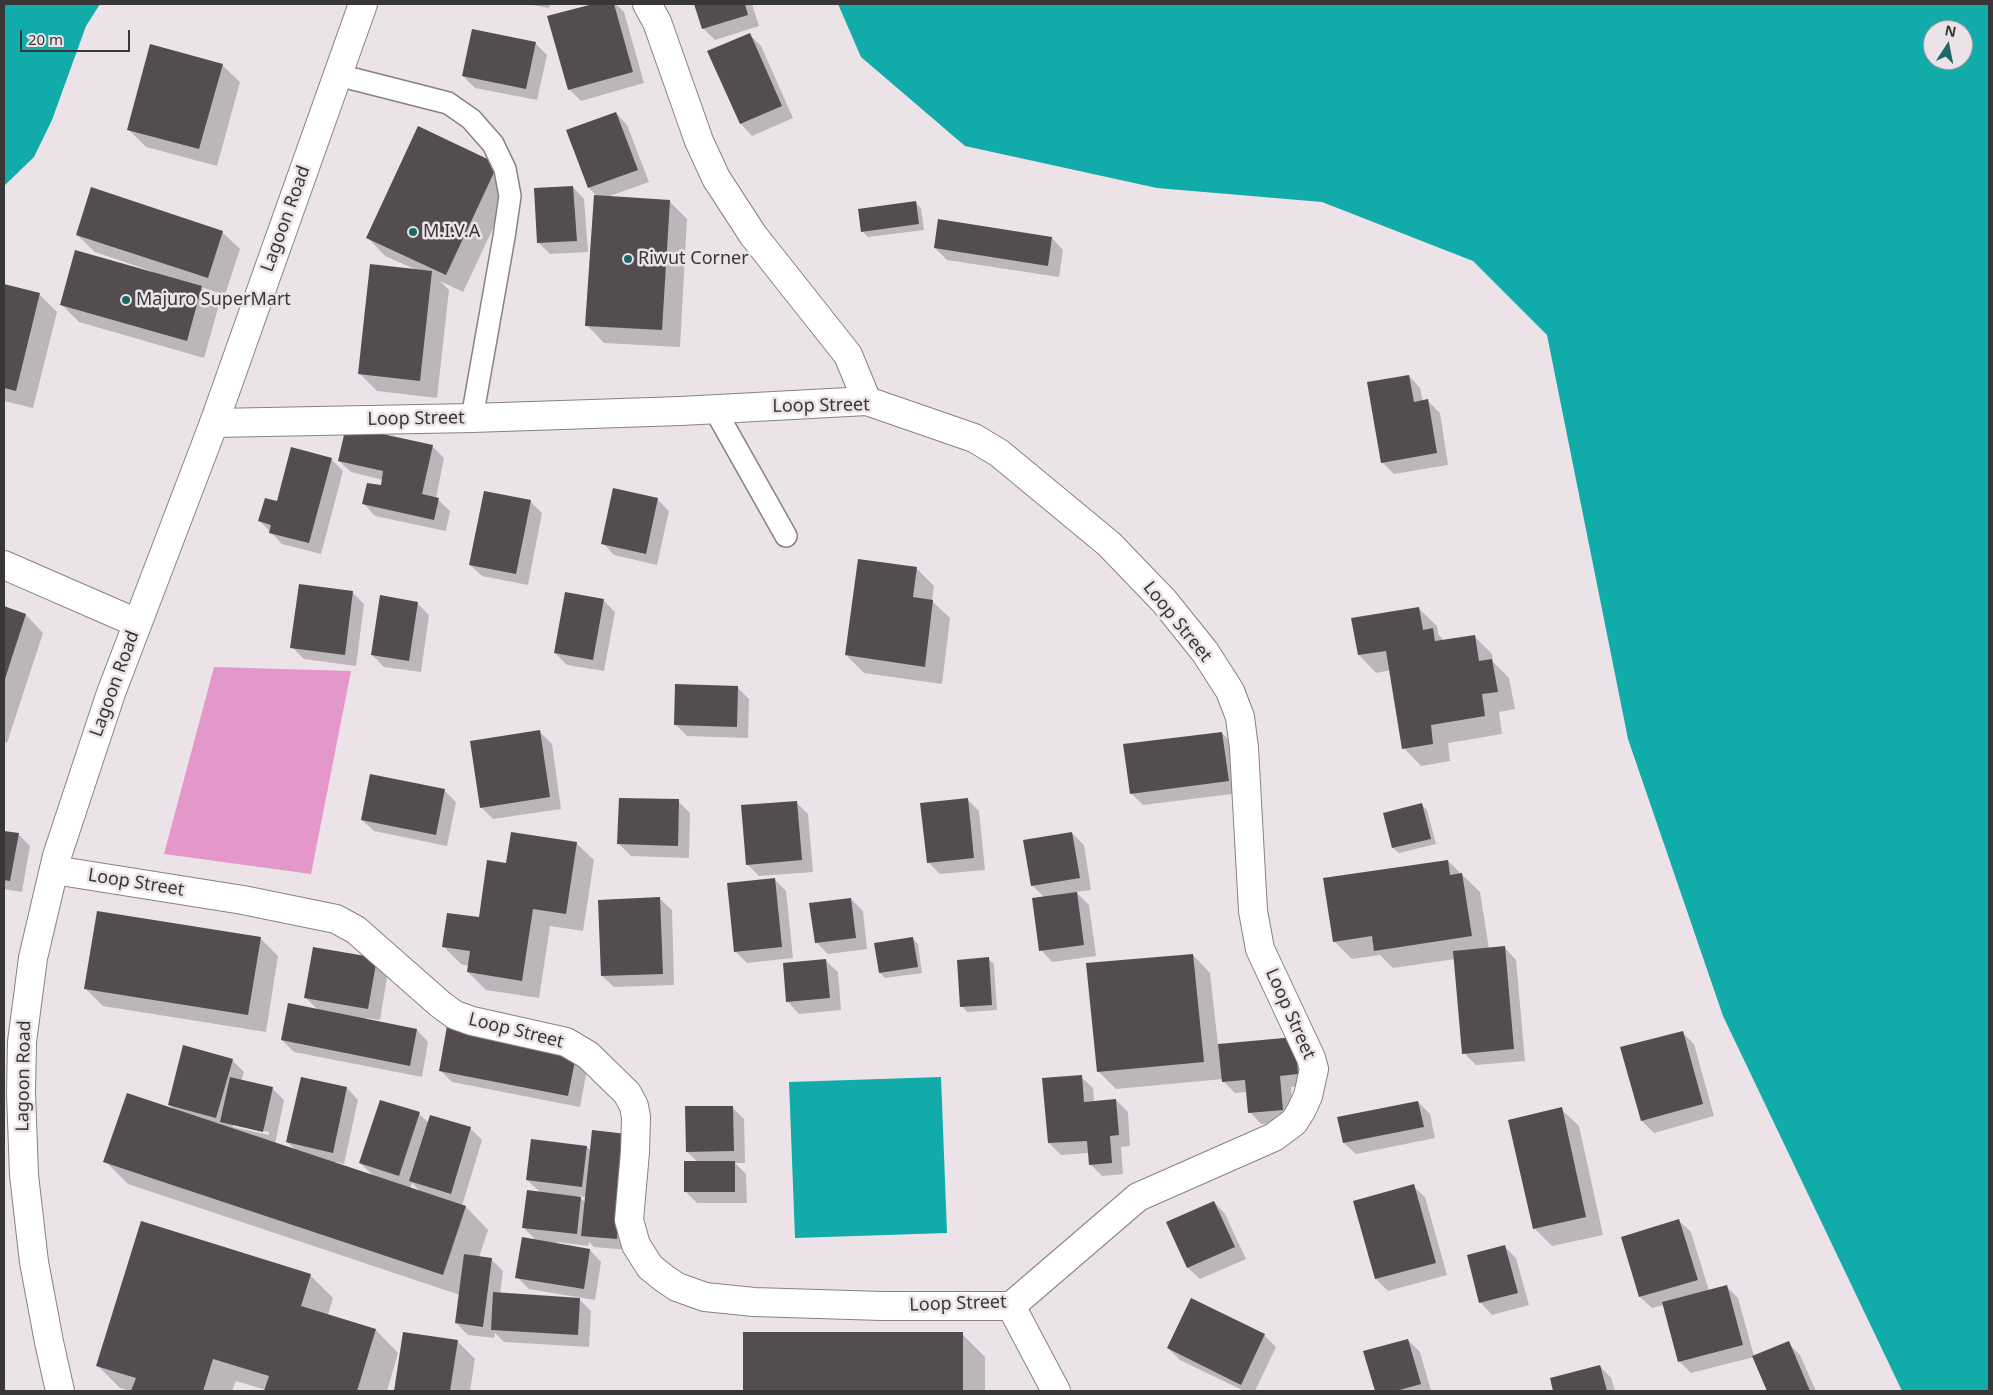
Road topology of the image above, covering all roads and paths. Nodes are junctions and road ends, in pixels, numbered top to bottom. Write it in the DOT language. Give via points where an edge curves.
graph roads {
  1 [pos="363,4"];
  2 [pos="647,4"];
  3 [pos="338,75"];
  4 [pos="868,401"];
  5 [pos="715,410"];
  6 [pos="472,418"];
  7 [pos="214,423"];
  8 [pos="786,536"];
  9 [pos="4,565"];
  10 [pos="137,623"];
  11 [pos="54,870"];
  12 [pos="1011,1306"];
  13 [pos="60,1391"];
  14 [pos="1056,1391"];
  1 -- 3 [label="street, Lagoon Road"];
  2 -- 4 [label="street" via="658,22 699,141 716,178 753,235 848,355"];
  3 -- 6 [label="lane" via="448,103 471,119 488,138 505,169 510,196 506,228"];
  3 -- 7 [label="street, Lagoon Road"];
  4 -- 5 [label="street, Loop Street"];
  4 -- 12 [label="street, Loop Street" via="974,438 1000,454 1109,544 1164,601 1205,652 1230,691 1240,717 1253,911 1260,949 1314,1069 1310,1090 1294,1122 1274,1137 1138,1198"];
  5 -- 6 [label="street, Loop Street"];
  5 -- 8 [label="lane"];
  6 -- 7 [label="street, Loop Street"];
  7 -- 10 [label="street, Lagoon Road"];
  9 -- 10 [label="street"];
  10 -- 11 [label="street, Lagoon Road" via="82,778"];
  11 -- 12 [label="street, Loop Street" via="243,900 336,919 356,930 455,1015 566,1042 588,1055 627,1093 634,1106 635,1152 629,1220 636,1245 650,1267 677,1287 705,1296 754,1302"];
  11 -- 13 [label="street, Lagoon Road" via="33,958 22,1042 21,1093 24,1175 34,1262"];
  12 -- 14 [label="street"];
}
